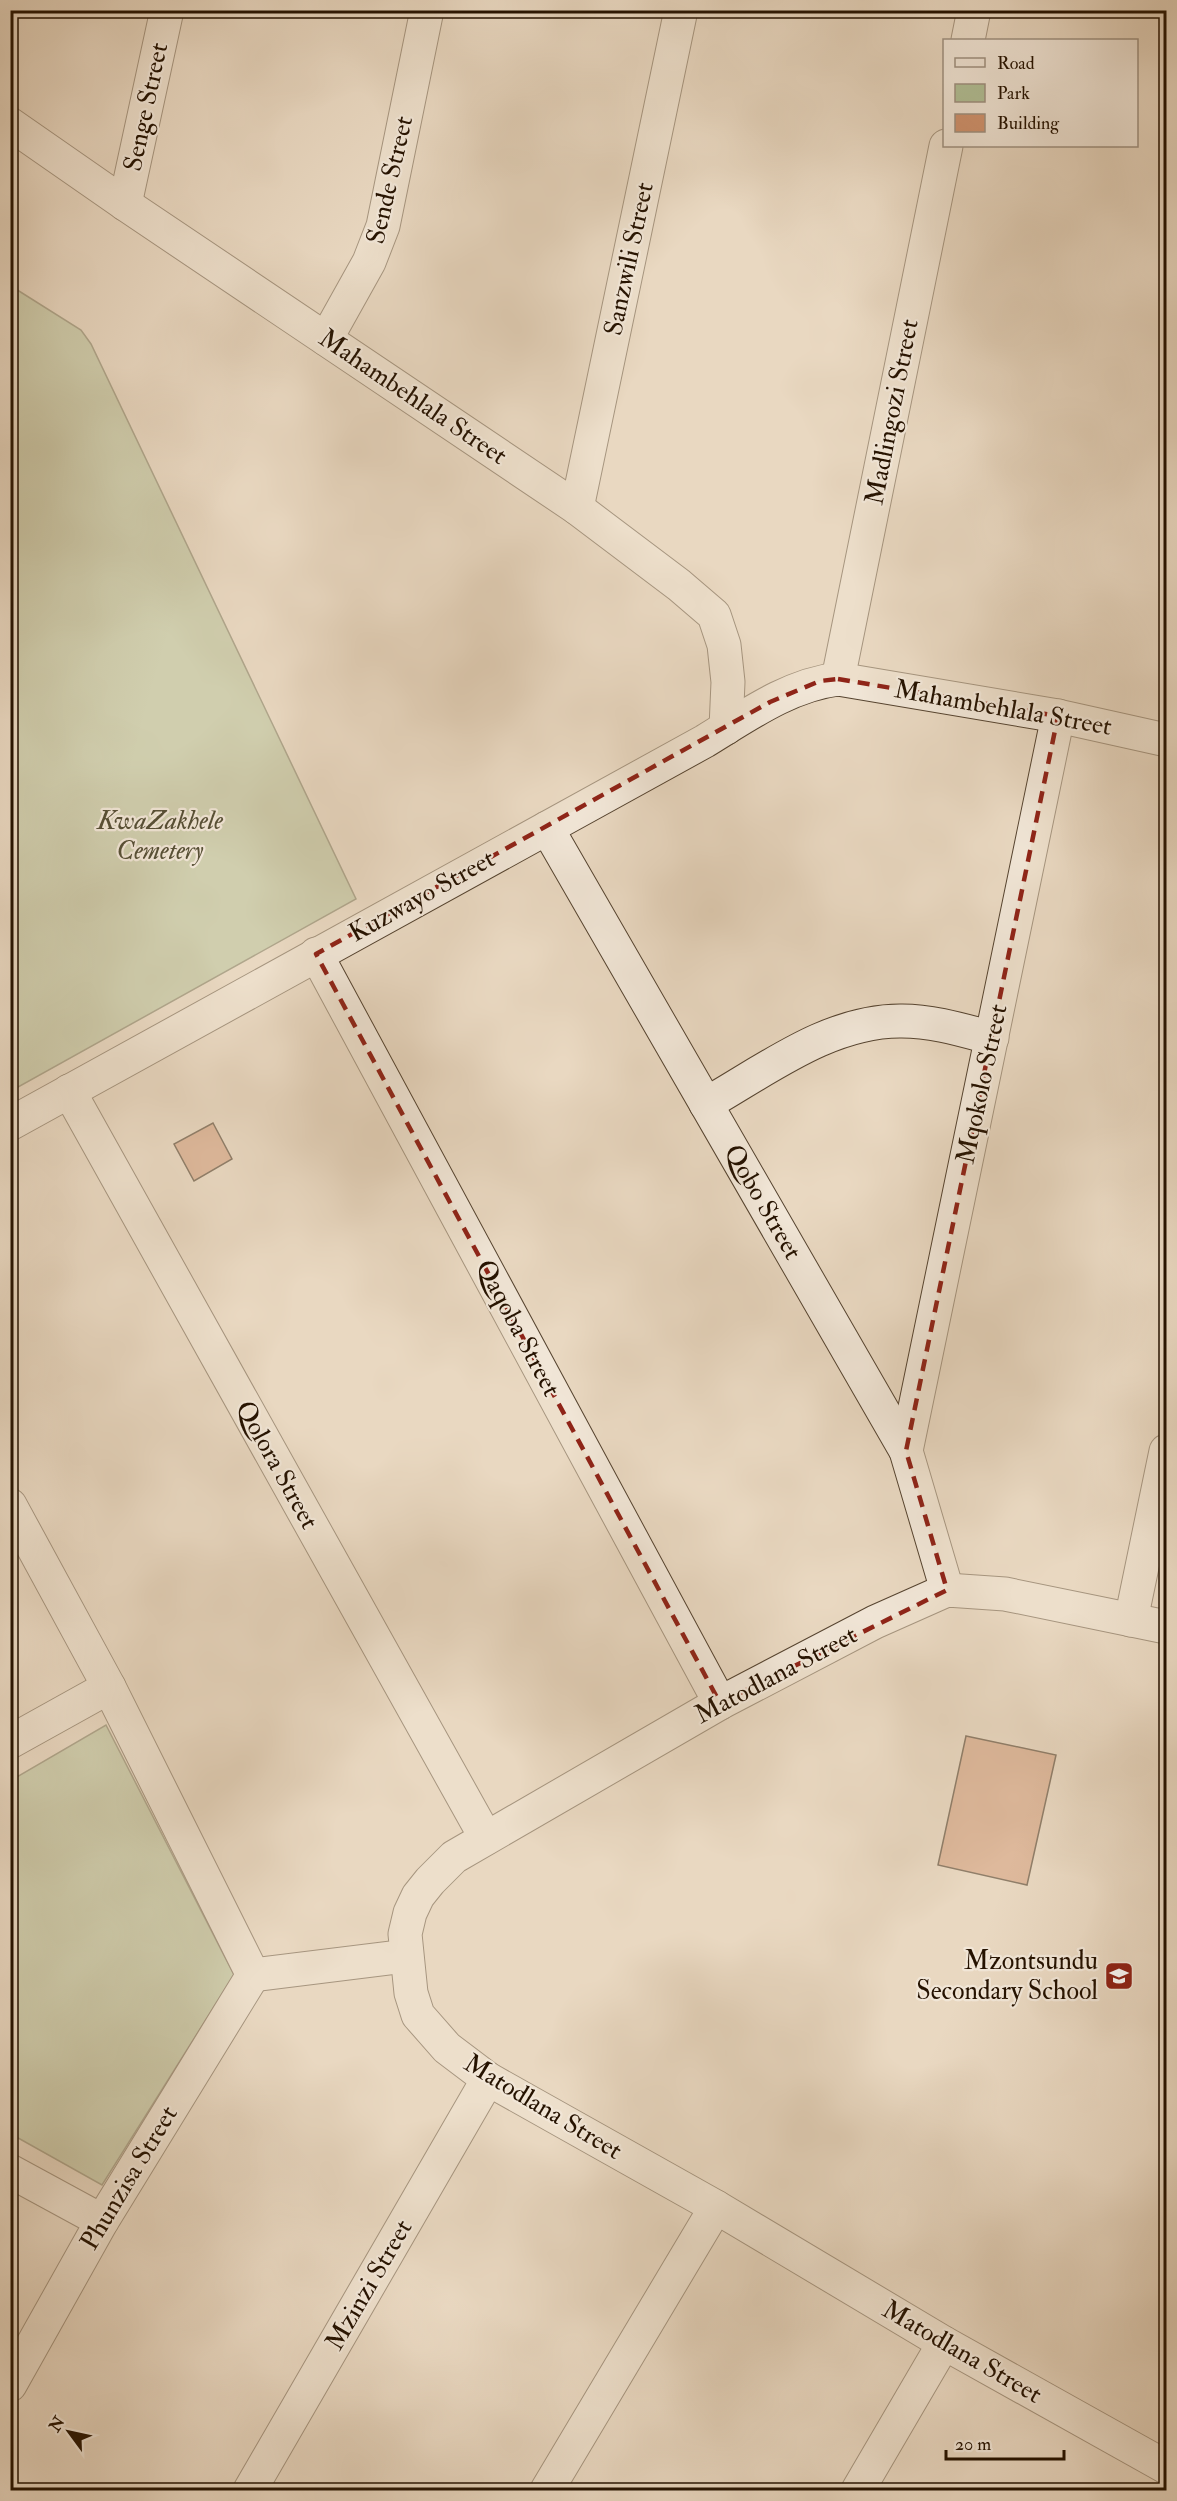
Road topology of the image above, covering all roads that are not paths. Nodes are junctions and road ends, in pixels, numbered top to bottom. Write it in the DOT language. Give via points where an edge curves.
graph roads {
  1 [pos="167,10"];
  2 [pos="427,10"];
  3 [pos="681,10"];
  4 [pos="974,10"];
  5 [pos="968,39"];
  6 [pos="10,124"];
  7 [pos="946,147"];
  8 [pos="125,204"];
  9 [pos="326,339"];
  10 [pos="577,508"];
  11 [pos="838,679"];
  12 [pos="1058,716"];
  13 [pos="726,728"];
  14 [pos="1167,740"];
  15 [pos="547,828"];
  16 [pos="316,954"];
  17 [pos="992,1038"];
  18 [pos="69,1091"];
  19 [pos="706,1104"];
  20 [pos="10,1124"];
  21 [pos="906,1451"];
  22 [pos="1167,1451"];
  23 [pos="10,1505"];
  24 [pos="947,1590"];
  25 [pos="1131,1620"];
  26 [pos="1167,1627"];
  27 [pos="109,1687"];
  28 [pos="720,1703"];
  29 [pos="10,1742"];
  30 [pos="486,1838"];
  31 [pos="406,1956"];
  32 [pos="253,1975"];
  33 [pos="488,2079"];
  34 [pos="10,2171"];
  35 [pos="716,2207"];
  36 [pos="102,2221"];
  37 [pos="944,2343"];
  38 [pos="10,2385"];
  39 [pos="1167,2467"];
  40 [pos="1167,2481"];
  41 [pos="250,2490"];
  42 [pos="547,2490"];
  43 [pos="858,2490"];
  44 [pos="1161,2490"];
  1 -- 8 [label="street, Senge Street"];
  2 -- 9 [label="street, Sende Street" via="383,226 369,262"];
  3 -- 10 [label="street, Sanzwili Street"];
  4 -- 5 [label="street"];
  6 -- 8 [label="street, Mahambehlala Street"];
  7 -- 11 [label="street, Madlingozi Street"];
  8 -- 9 [label="street, Mahambehlala Street"];
  9 -- 10 [label="street, Mahambehlala Street"];
  10 -- 13 [label="street, Mahambehlala Street" via="714,615 728,682"];
  11 -- 12 [label="street, Mahambehlala Street"];
  11 -- 13 [label="street, Kuzwayo Street" via="800,688"];
  12 -- 14 [label="street, Mahambehlala Street"];
  12 -- 17 [label="street, Mqokolo Street"];
  13 -- 15 [label="street, Kuzwayo Street"];
  15 -- 16 [label="street, Kuzwayo Street"];
  15 -- 19 [label="street, Qobo Street"];
  16 -- 18 [label="street, Kuzwayo Street"];
  16 -- 28 [label="street, Qaqoba Street"];
  17 -- 19 [label="street" via="944,1025 902,1021 842,1030"];
  17 -- 21 [label="street, Mqokolo Street"];
  18 -- 20 [label="street, Kuzwayo Street"];
  18 -- 30 [label="street, Qolora Street"];
  19 -- 21 [label="street, Qobo Street"];
  21 -- 24 [label="street, Qobo Street"];
  22 -- 25 [label="street"];
  23 -- 27 [label="street"];
  24 -- 25 [label="street, Matodlana Street" via="1005,1594"];
  24 -- 28 [label="street, Matodlana Street" via="875,1622"];
  25 -- 26 [label="street, Matodlana Street"];
  27 -- 29 [label="street"];
  27 -- 32 [label="street"];
  28 -- 30 [label="street, Matodlana Street"];
  30 -- 31 [label="street, Matodlana Street" via="454,1857 418,1896 405,1934"];
  31 -- 32 [label="street"];
  31 -- 33 [label="street, Matodlana Street" via="418,2015 447,2048"];
  32 -- 36 [label="street, Phunzisa Street"];
  33 -- 35 [label="street, Matodlana Street"];
  33 -- 41 [label="street, Mzinzi Street"];
  34 -- 36 [label="street"];
  35 -- 37 [label="street, Matodlana Street"];
  35 -- 42 [label="street"];
  36 -- 38 [label="street, Phunzisa Street"];
  37 -- 39 [label="street, Matodlana Street"];
  37 -- 43 [label="street"];
  40 -- 44 [label="street"];
}
